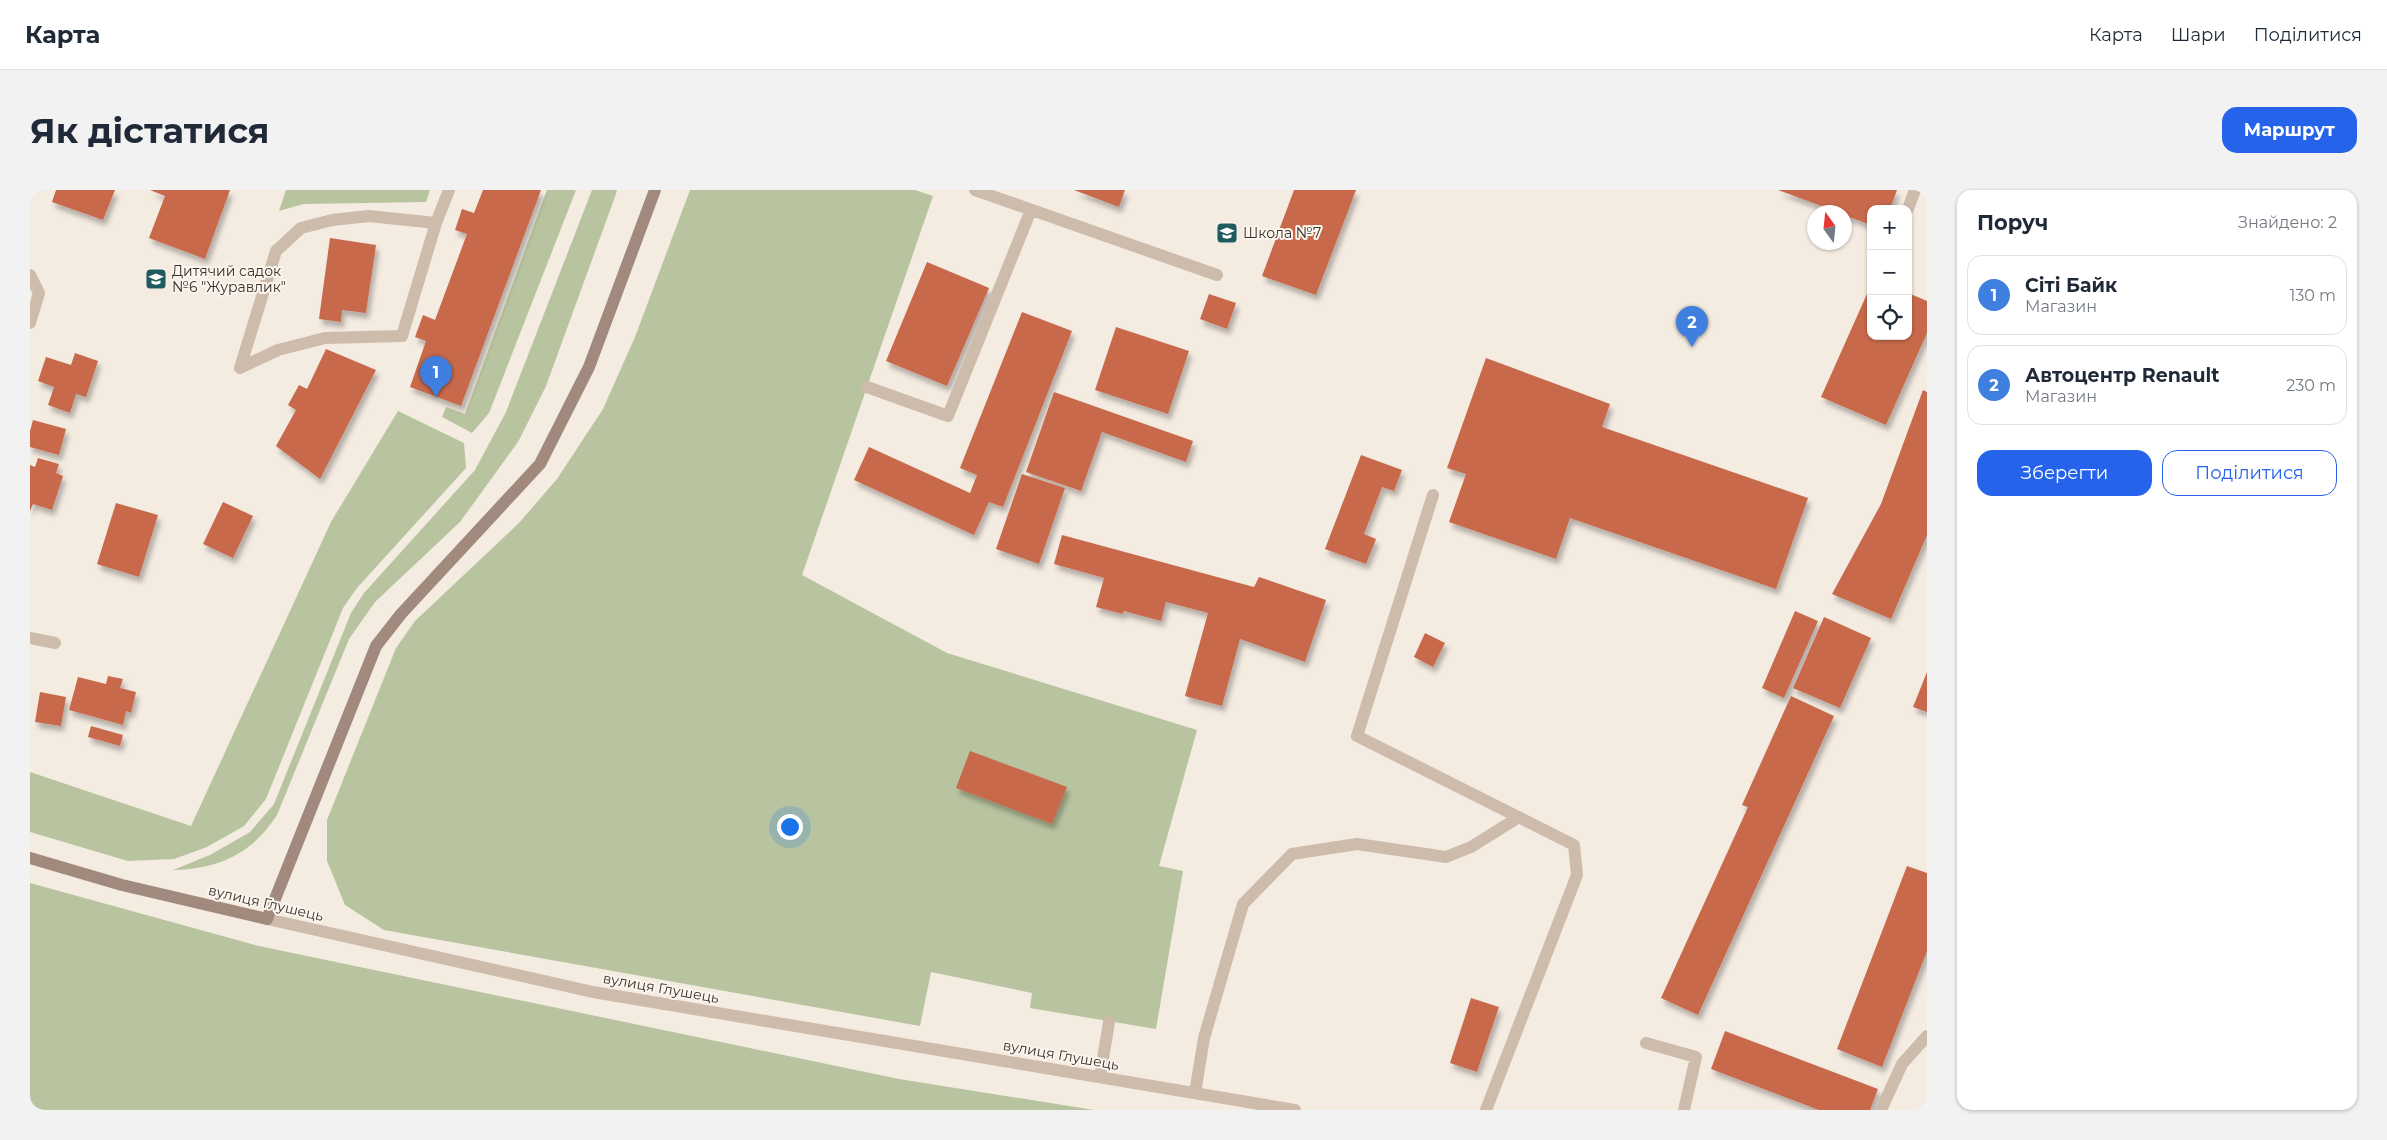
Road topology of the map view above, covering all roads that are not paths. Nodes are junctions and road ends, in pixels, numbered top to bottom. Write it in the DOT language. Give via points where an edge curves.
graph roads {
  1 [pos="449,190"];
  2 [pos="656,190"];
  3 [pos="976,190"];
  4 [pos="1915,190"];
  5 [pos="1909,205"];
  6 [pos="1031,210"];
  7 [pos="436,223"];
  8 [pos="30,275"];
  9 [pos="1217,275"];
  10 [pos="30,323"];
  11 [pos="867,387"];
  12 [pos="1433,495"];
  13 [pos="30,638"];
  14 [pos="55,644"];
  15 [pos="1519,817"];
  16 [pos="30,858"];
  17 [pos="267,919"];
  18 [pos="1109,1022"];
  19 [pos="1927,1036"];
  20 [pos="1646,1043"];
  21 [pos="1100,1077"];
  22 [pos="1195,1093"];
  23 [pos="1295,1110"];
  24 [pos="1486,1110"];
  25 [pos="1684,1110"];
  26 [pos="1881,1110"];
  1 -- 7 [label="street"];
  2 -- 17 [label="street" via="589,367 540,464 401,614 376,646"];
  3 -- 6 [label="street"];
  4 -- 5 [label="street"];
  6 -- 9 [label="street"];
  6 -- 11 [label="street" via="948,416"];
  7 -- 7 [label="street" via="402,336 325,338 278,350 240,368 276,251 301,228 332,220 370,216"];
  8 -- 10 [label="street" via="39,293"];
  12 -- 15 [label="street" via="1357,736"];
  13 -- 14 [label="street"];
  15 -- 22 [label="street" via="1471,847 1446,856 1356,844 1292,854 1243,904 1204,1038"];
  15 -- 24 [label="street" via="1574,845 1577,876"];
  16 -- 17 [label="street, вулиця Глушець" via="122,885"];
  17 -- 21 [label="street, вулиця Глушець" via="593,992"];
  18 -- 21 [label="street"];
  19 -- 26 [label="street" via="1902,1064"];
  20 -- 25 [label="street" via="1696,1057"];
  21 -- 22 [label="street, вулиця Глушець"];
  22 -- 23 [label="street, вулиця Глушець"];
}
